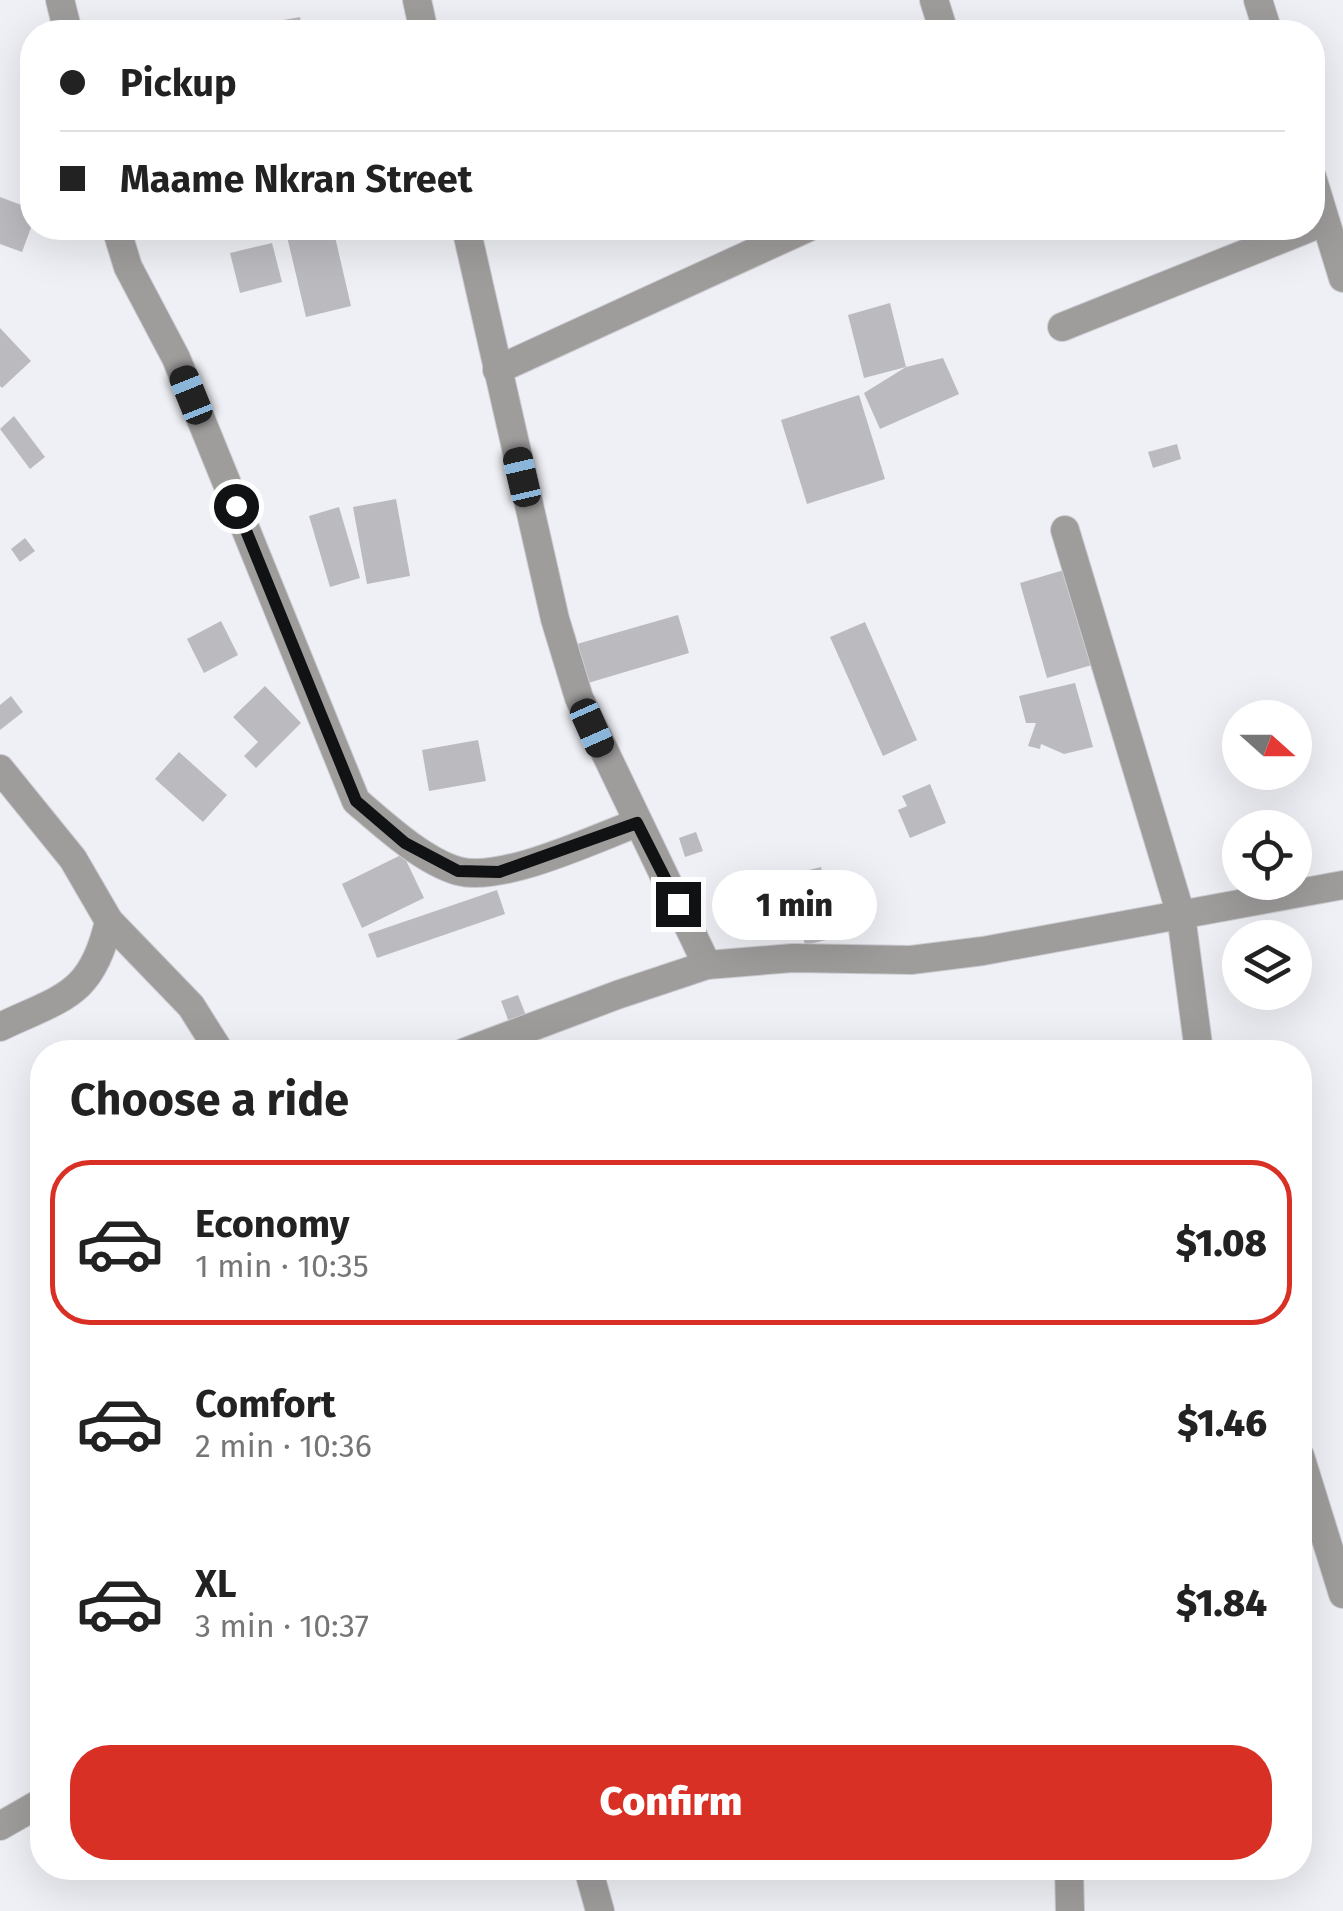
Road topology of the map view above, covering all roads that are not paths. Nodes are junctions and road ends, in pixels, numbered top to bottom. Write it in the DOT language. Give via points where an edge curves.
graph roads {
  1 [pos="120,240"];
  2 [pos="469,240"];
  3 [pos="781,240"];
  4 [pos="1279,240"];
  5 [pos="1324,240"];
  6 [pos="1343,278"];
  7 [pos="1062,327"];
  8 [pos="497,370"];
  9 [pos="1066,530"];
  10 [pos="0,769"];
  11 [pos="637,823"];
  12 [pos="1343,885"];
  13 [pos="1181,915"];
  14 [pos="110,922"];
  15 [pos="708,966"];
  16 [pos="0,1027"];
  17 [pos="212,1040"];
  18 [pos="497,1040"];
  19 [pos="1197,1040"];
  20 [pos="1312,1495"];
  21 [pos="1343,1594"];
  22 [pos="30,1809"];
  23 [pos="0,1826"];
  24 [pos="591,1880"];
  25 [pos="1069,1880"];
  26 [pos="600,1911"];
  27 [pos="1070,1911"];
  1 -- 11 [label="street" via="176,358 356,801 405,843 458,871 499,872"];
  2 -- 8 [label="street"];
  3 -- 8 [label="street"];
  4 -- 7 [label="street"];
  5 -- 6 [label="street"];
  8 -- 11 [label="street" via="578,698"];
  9 -- 13 [label="street"];
  10 -- 14 [label="street" via="72,859"];
  11 -- 15 [label="street"];
  12 -- 13 [label="street"];
  13 -- 15 [label="street" via="910,960 793,958"];
  13 -- 19 [label="street"];
  14 -- 16 [label="street" via="101,958 76,991"];
  14 -- 17 [label="street" via="191,1006"];
  15 -- 18 [label="street"];
  20 -- 21 [label="street"];
  22 -- 23 [label="street"];
  24 -- 26 [label="street"];
  25 -- 27 [label="street"];
}
